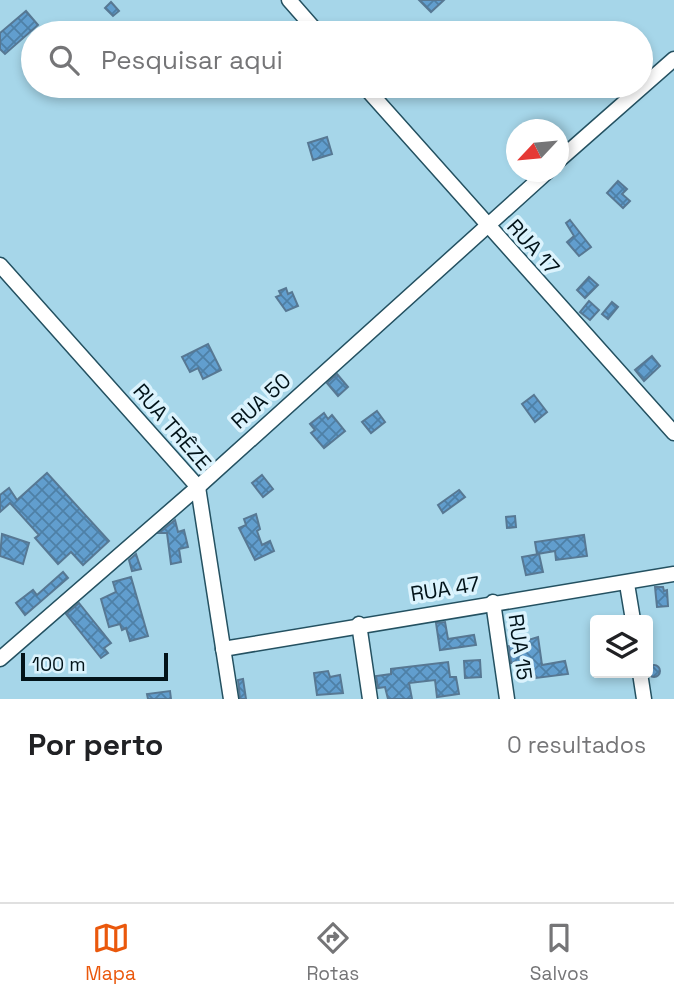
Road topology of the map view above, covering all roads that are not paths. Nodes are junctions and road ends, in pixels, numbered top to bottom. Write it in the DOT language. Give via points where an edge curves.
graph roads {
  1 [pos="289,0"];
  2 [pos="307,21"];
  3 [pos="674,58"];
  4 [pos="653,77"];
  5 [pos="374,98"];
  6 [pos="629,98"];
  7 [pos="569,151"];
  8 [pos="536,182"];
  9 [pos="486,226"];
  10 [pos="0,265"];
  11 [pos="674,433"];
  12 [pos="198,486"];
  13 [pos="674,574"];
  14 [pos="627,584"];
  15 [pos="493,602"];
  16 [pos="631,615"];
  17 [pos="359,624"];
  18 [pos="223,649"];
  19 [pos="0,659"];
  20 [pos="641,678"];
  21 [pos="231,699"];
  22 [pos="370,699"];
  23 [pos="507,699"];
  24 [pos="645,699"];
  1 -- 2 [label="street"];
  3 -- 4 [label="street"];
  5 -- 9 [label="street, RUA 17"];
  6 -- 7 [label="street"];
  8 -- 9 [label="street, RUA 50"];
  9 -- 11 [label="street, RUA 17"];
  9 -- 12 [label="street, RUA 50"];
  10 -- 12 [label="street, RUA TRÊZE"];
  12 -- 18 [label="street, RUA TRÊZE"];
  12 -- 19 [label="street, RUA 50"];
  13 -- 14 [label="street, RUA 47"];
  14 -- 15 [label="street, RUA 47"];
  14 -- 16 [label="street"];
  15 -- 17 [label="street, RUA 47"];
  15 -- 23 [label="street, RUA 15"];
  17 -- 18 [label="street, RUA 47"];
  17 -- 22 [label="street"];
  18 -- 21 [label="street, RUA TRÊZE"];
  20 -- 24 [label="street"];
}
